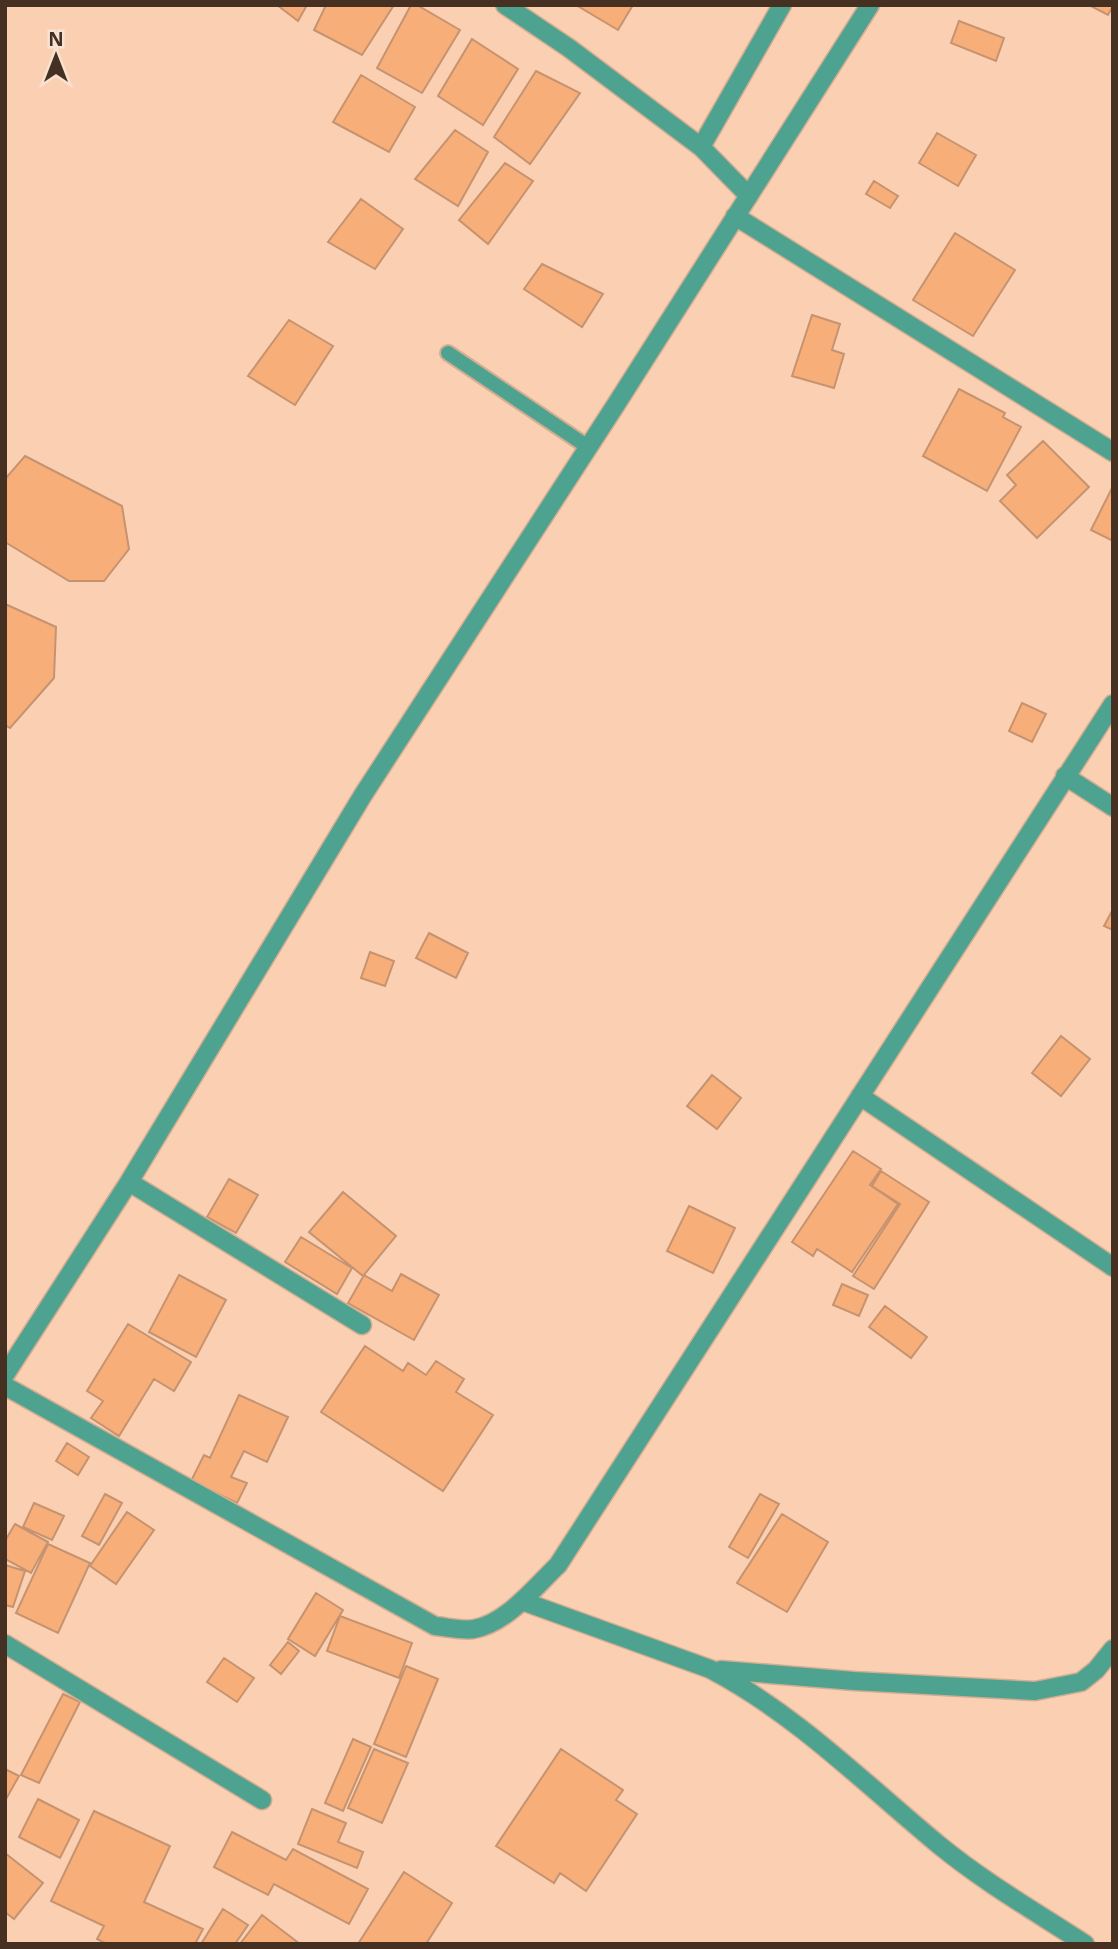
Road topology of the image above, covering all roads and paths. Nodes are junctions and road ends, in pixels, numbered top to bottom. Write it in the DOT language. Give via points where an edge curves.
graph roads {
  1 [pos="505,5"];
  2 [pos="782,5"];
  3 [pos="870,5"];
  4 [pos="701,147"];
  5 [pos="749,196"];
  6 [pos="735,216"];
  7 [pos="448,353"];
  8 [pos="589,447"];
  9 [pos="1113,452"];
  10 [pos="1113,704"];
  11 [pos="1065,776"];
  12 [pos="1113,807"];
  13 [pos="860,1096"];
  14 [pos="129,1182"];
  15 [pos="1113,1267"];
  16 [pos="362,1325"];
  17 [pos="5,1375"];
  18 [pos="5,1387"];
  19 [pos="522,1601"];
  20 [pos="5,1644"];
  21 [pos="1113,1649"];
  22 [pos="710,1669"];
  23 [pos="262,1800"];
  24 [pos="1085,1944"];
  1 -- 4 [label="street"];
  2 -- 4 [label="street"];
  3 -- 5 [label="street"];
  4 -- 5 [label="street"];
  5 -- 6 [label="street"];
  6 -- 8 [label="street"];
  6 -- 9 [label="street"];
  7 -- 8 [label="lane"];
  8 -- 14 [label="street" via="363,794"];
  10 -- 11 [label="street"];
  11 -- 12 [label="street"];
  11 -- 13 [label="street"];
  13 -- 15 [label="street"];
  13 -- 19 [label="street" via="558,1565"];
  14 -- 16 [label="street"];
  14 -- 17 [label="street"];
  18 -- 19 [label="street" via="435,1626 474,1629"];
  19 -- 22 [label="street"];
  20 -- 23 [label="street"];
  21 -- 22 [label="street" via="1080,1682 1035,1691"];
  22 -- 24 [label="street" via="787,1718 862,1776 940,1846"];
}
